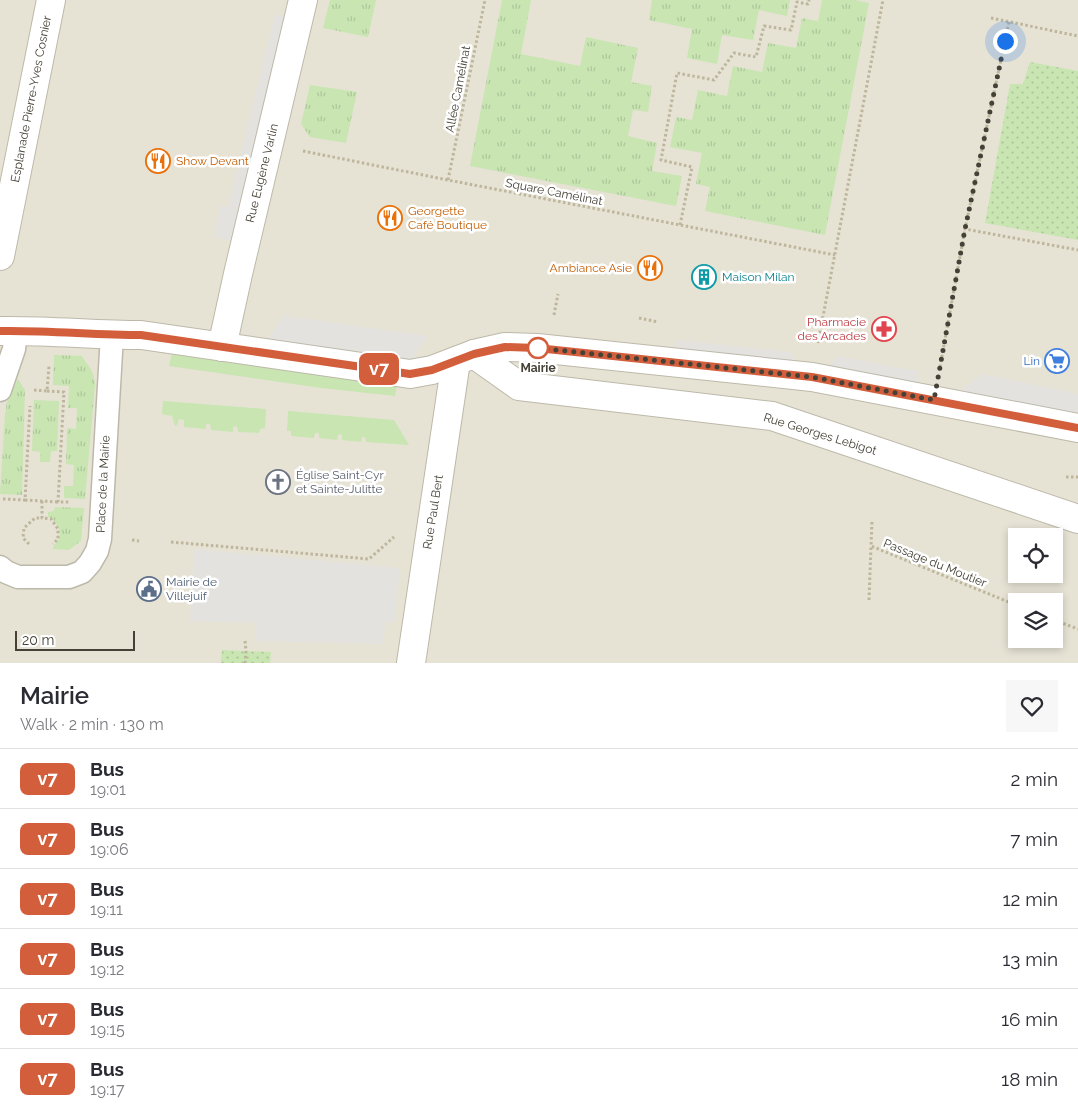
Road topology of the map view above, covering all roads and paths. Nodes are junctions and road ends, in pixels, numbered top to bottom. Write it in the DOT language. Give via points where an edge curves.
graph roads {
  1 [pos="51,0"];
  2 [pos="303,0"];
  3 [pos="485,0"];
  4 [pos="809,0"];
  5 [pos="883,0"];
  6 [pos="991,18"];
  7 [pos="1010,22"];
  8 [pos="1078,36"];
  9 [pos="269,144"];
  10 [pos="448,180"];
  11 [pos="680,225"];
  12 [pos="965,229"];
  13 [pos="1078,250"];
  14 [pos="835,255"];
  15 [pos="0,256"];
  16 [pos="558,294"];
  17 [pos="553,318"];
  18 [pos="639,318"];
  19 [pos="658,322"];
  20 [pos="8,331"];
  21 [pos="112,335"];
  22 [pos="222,347"];
  23 [pos="465,357"];
  24 [pos="49,358"];
  25 [pos="812,377"];
  26 [pos="0,390"];
  27 [pos="30,390"];
  28 [pos="47,391"];
  29 [pos="30,400"];
  30 [pos="934,400"];
  31 [pos="1078,428"];
  32 [pos="3,499"];
  33 [pos="25,500"];
  34 [pos="42,502"];
  35 [pos="58,502"];
  36 [pos="77,503"];
  37 [pos="42,518"];
  38 [pos="1078,519"];
  39 [pos="872,522"];
  40 [pos="394,536"];
  41 [pos="171,542"];
  42 [pos="52,545"];
  43 [pos="870,546"];
  44 [pos="34,551"];
  45 [pos="0,566"];
  46 [pos="869,600"];
  47 [pos="1008,602"];
  48 [pos="1063,624"];
  49 [pos="1078,630"];
  50 [pos="245,641"];
  51 [pos="245,663"];
  52 [pos="410,663"];
  1 -- 15 [label="street, Esplanade Pierre-Yves Cosnier"];
  2 -- 9 [label="street, Rue Eugène Varlin"];
  3 -- 10 [label="path, Allée Camélinat"];
  4 -- 11 [label="path" via="808,4 797,2 791,30 764,26 756,57 734,52 714,80 677,73 661,160 692,167"];
  5 -- 14 [label="path"];
  6 -- 7 [label="path"];
  7 -- 8 [label="path"];
  7 -- 12 [label="path"];
  9 -- 10 [label="path, Square Camélinat"];
  9 -- 22 [label="street, Rue Eugène Varlin"];
  10 -- 11 [label="path, Square Camélinat"];
  11 -- 14 [label="path, Square Camélinat"];
  12 -- 13 [label="path"];
  12 -- 30 [label="path"];
  14 -- 25 [label="path"];
  16 -- 17 [label="path"];
  18 -- 19 [label="path"];
  20 -- 21 [label="street"];
  20 -- 26 [label="lane" via="14,349"];
  21 -- 22 [label="street" via="141,335"];
  21 -- 45 [label="lane, Place de la Mairie" via="97,551 82,572 69,577 18,577"];
  22 -- 23 [label="street" via="410,374 432,370"];
  23 -- 25 [label="street" via="505,347 537,348"];
  23 -- 38 [label="street, Rue Georges Lebigot" via="519,386 772,416"];
  23 -- 52 [label="street, Rue Paul Bert"];
  24 -- 28 [label="path"];
  25 -- 30 [label="street"];
  27 -- 28 [label="path"];
  28 -- 35 [label="path" via="64,392"];
  29 -- 33 [label="path"];
  30 -- 31 [label="street"];
  32 -- 33 [label="path"];
  33 -- 34 [label="path"];
  34 -- 35 [label="path"];
  34 -- 37 [label="path"];
  35 -- 36 [label="path"];
  37 -- 42 [label="path" via="51,519 58,529 58,538"];
  37 -- 44 [label="path" via="35,518 24,528 23,538"];
  39 -- 43 [label="path, Passage du Moutier"];
  40 -- 41 [label="path" via="369,559"];
  43 -- 46 [label="path"];
  43 -- 47 [label="path, Passage du Moutier"];
  48 -- 49 [label="path"];
  50 -- 51 [label="path"];
}
